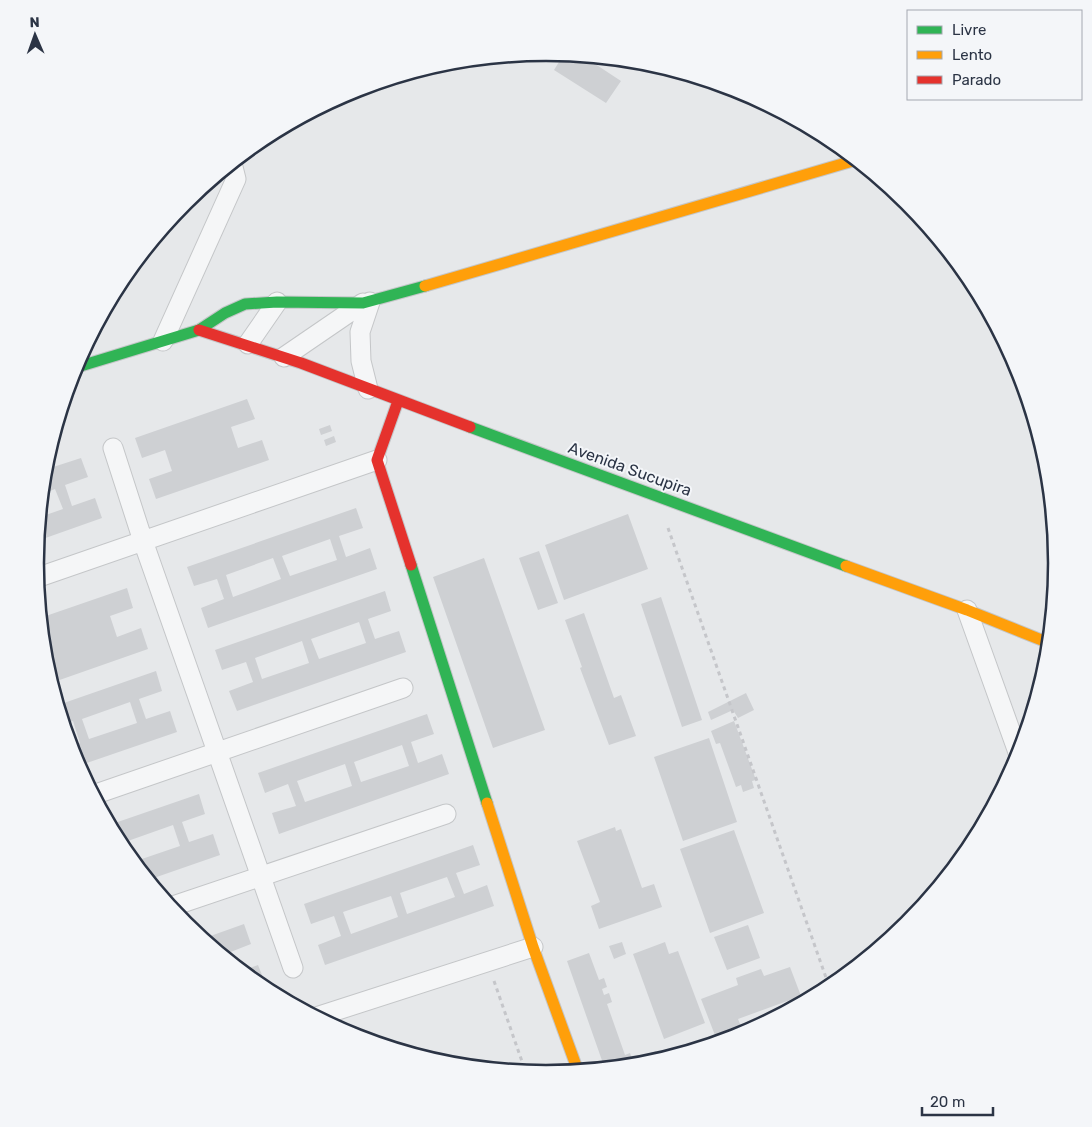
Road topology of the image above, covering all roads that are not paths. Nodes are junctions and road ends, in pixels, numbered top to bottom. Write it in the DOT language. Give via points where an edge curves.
graph roads {
  1 [pos="848,162"];
  2 [pos="234,170"];
  3 [pos="277,302"];
  4 [pos="366,302"];
  5 [pos="199,330"];
  6 [pos="163,341"];
  7 [pos="248,344"];
  8 [pos="284,357"];
  9 [pos="85,365"];
  10 [pos="368,389"];
  11 [pos="398,401"];
  12 [pos="113,448"];
  13 [pos="377,460"];
  14 [pos="143,541"];
  15 [pos="44,575"];
  16 [pos="967,610"];
  17 [pos="1042,640"];
  18 [pos="403,688"];
  19 [pos="1015,743"];
  20 [pos="217,752"];
  21 [pos="99,793"];
  22 [pos="446,814"];
  23 [pos="262,877"];
  24 [pos="177,905"];
  25 [pos="532,947"];
  26 [pos="293,968"];
  27 [pos="325,1014"];
  28 [pos="576,1065"];
  1 -- 4 [label="street"];
  2 -- 6 [label="street" via="236,179"];
  3 -- 4 [label="street"];
  3 -- 5 [label="street" via="245,304"];
  3 -- 7 [label="street"];
  4 -- 8 [label="street"];
  4 -- 10 [label="street" via="360,332 360,361"];
  5 -- 6 [label="street"];
  5 -- 7 [label="street, Avenida Sucupira"];
  6 -- 9 [label="street"];
  7 -- 8 [label="street, Avenida Sucupira"];
  8 -- 10 [label="street, Avenida Sucupira"];
  10 -- 11 [label="street, Avenida Sucupira"];
  11 -- 13 [label="street"];
  11 -- 16 [label="street, Avenida Sucupira"];
  12 -- 14 [label="street"];
  13 -- 14 [label="street"];
  13 -- 25 [label="street"];
  14 -- 15 [label="street"];
  14 -- 20 [label="street"];
  16 -- 17 [label="street, Avenida Sucupira"];
  16 -- 19 [label="street"];
  18 -- 20 [label="street"];
  20 -- 21 [label="street"];
  20 -- 23 [label="street"];
  22 -- 23 [label="street"];
  23 -- 24 [label="street"];
  23 -- 26 [label="street"];
  25 -- 27 [label="street"];
  25 -- 28 [label="street"];
}
